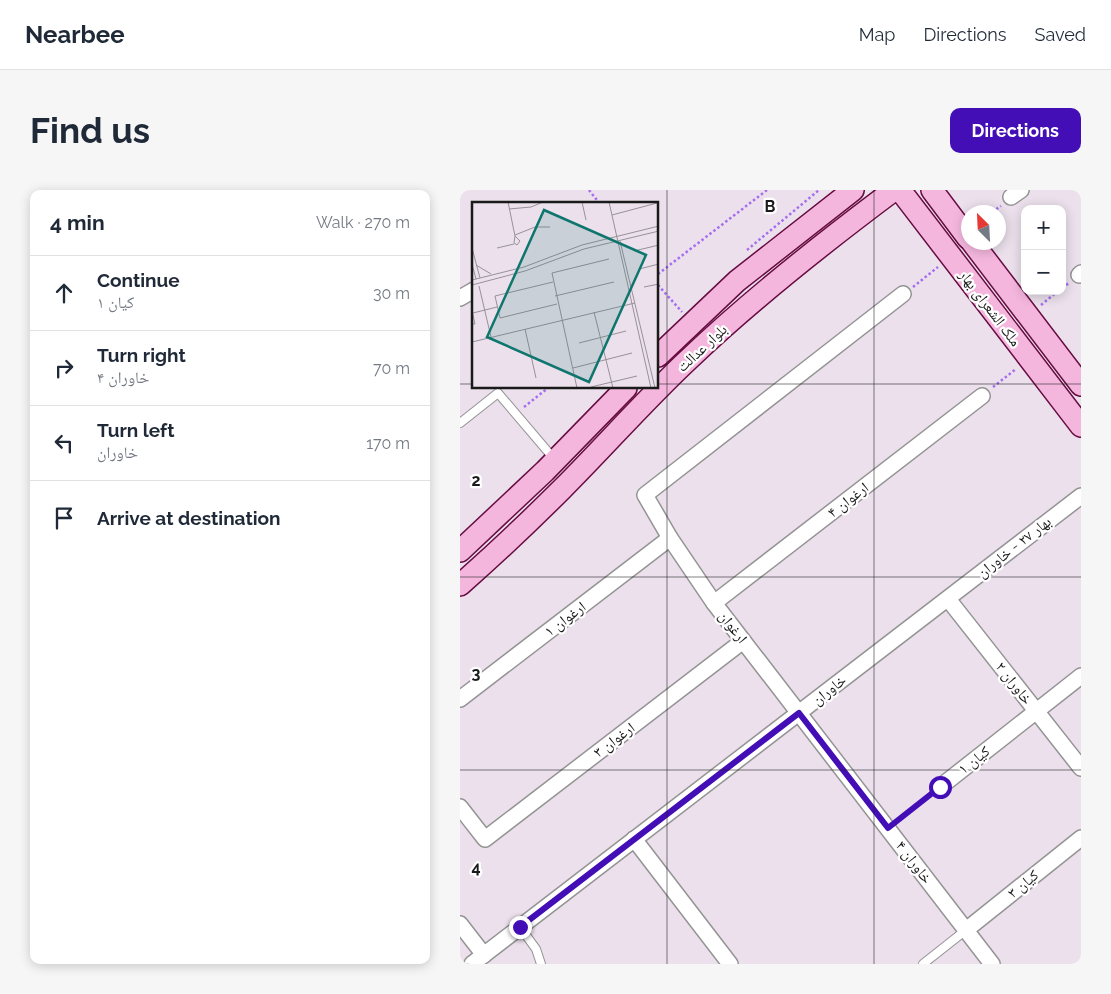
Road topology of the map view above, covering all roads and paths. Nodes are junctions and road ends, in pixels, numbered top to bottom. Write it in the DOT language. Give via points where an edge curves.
graph roads {
  1 [pos="589,190"];
  2 [pos="767,190"];
  3 [pos="853,190"];
  4 [pos="894,190"];
  5 [pos="900,190"];
  6 [pos="932,190"];
  7 [pos="598,202"];
  8 [pos="961,229"];
  9 [pos="978,250"];
  10 [pos="952,257"];
  11 [pos="659,273"];
  12 [pos="659,286"];
  13 [pos="472,291"];
  14 [pos="903,294"];
  15 [pos="1053,295"];
  16 [pos="460,298"];
  17 [pos="1028,315"];
  18 [pos="692,323"];
  19 [pos="659,355"];
  20 [pos="1029,358"];
  21 [pos="1081,385"];
  22 [pos="547,389"];
  23 [pos="625,389"];
  24 [pos="982,396"];
  25 [pos="516,414"];
  26 [pos="460,423"];
  27 [pos="1081,426"];
  28 [pos="555,460"];
  29 [pos="1081,496"];
  30 [pos="670,538"];
  31 [pos="460,552"];
  32 [pos="460,585"];
  33 [pos="948,599"];
  34 [pos="714,603"];
  35 [pos="743,641"];
  36 [pos="1081,676"];
  37 [pos="460,700"];
  38 [pos="1036,711"];
  39 [pos="799,713"];
  40 [pos="1081,768"];
  41 [pos="940,787"];
  42 [pos="460,807"];
  43 [pos="888,828"];
  44 [pos="1081,838"];
  45 [pos="634,840"];
  46 [pos="460,924"];
  47 [pos="520,927"];
  48 [pos="966,930"];
  49 [pos="478,960"];
  50 [pos="541,964"];
  51 [pos="730,964"];
  52 [pos="923,964"];
  53 [pos="992,964"];
  1 -- 7 [label="path"];
  2 -- 11 [label="path"];
  3 -- 18 [label="main road, بلوار عدالت" via="737,282"];
  4 -- 32 [label="main road, بلوار عدالت" via="754,300 689,359 562,489"];
  5 -- 10 [label="main road, ملک الشعرای بهار"];
  6 -- 8 [label="main road"];
  9 -- 17 [label="main road, ملک الشعرای بهار"];
  10 -- 14 [label="path"];
  10 -- 20 [label="main road, ملک الشعرای بهار"];
  12 -- 18 [label="path"];
  13 -- 16 [label="street"];
  14 -- 30 [label="street, ارغوان" via="645,495"];
  15 -- 17 [label="path"];
  17 -- 21 [label="main road, ملک الشعرای بهار"];
  18 -- 19 [label="main road, بلوار عدالت"];
  20 -- 24 [label="path"];
  20 -- 27 [label="main road, ملک الشعرای بهار"];
  22 -- 25 [label="path"];
  23 -- 28 [label="main road"];
  24 -- 34 [label="street, ارغوان ۴"];
  25 -- 26 [label="lane" via="498,393"];
  25 -- 28 [label="lane"];
  28 -- 31 [label="main road"];
  29 -- 33 [label="street, بهار ۲۷ - خاوران"];
  30 -- 34 [label="street, ارغوان"];
  30 -- 37 [label="street, ارغوان ۱"];
  33 -- 38 [label="street, خاوران ۲"];
  33 -- 39 [label="street, خاوران"];
  34 -- 35 [label="street, ارغوان"];
  35 -- 39 [label="street, ارغوان"];
  35 -- 42 [label="street, ارغوان ۳" via="485,839"];
  36 -- 38 [label="street, کیان ۱"];
  38 -- 40 [label="street, خاوران ۲"];
  38 -- 41 [label="street, کیان ۱"];
  39 -- 43 [label="street, خاوران ۴"];
  39 -- 45 [label="street, خاوران"];
  41 -- 43 [label="path"];
  43 -- 48 [label="street, خاوران ۴"];
  44 -- 48 [label="street, کیان ۳"];
  45 -- 47 [label="street, خاوران"];
  45 -- 51 [label="street"];
  46 -- 49 [label="street"];
  47 -- 49 [label="street, خاوران"];
  47 -- 50 [label="lane" via="536,949"];
  48 -- 52 [label="lane"];
  48 -- 53 [label="street, خاوران ۴"];
}
